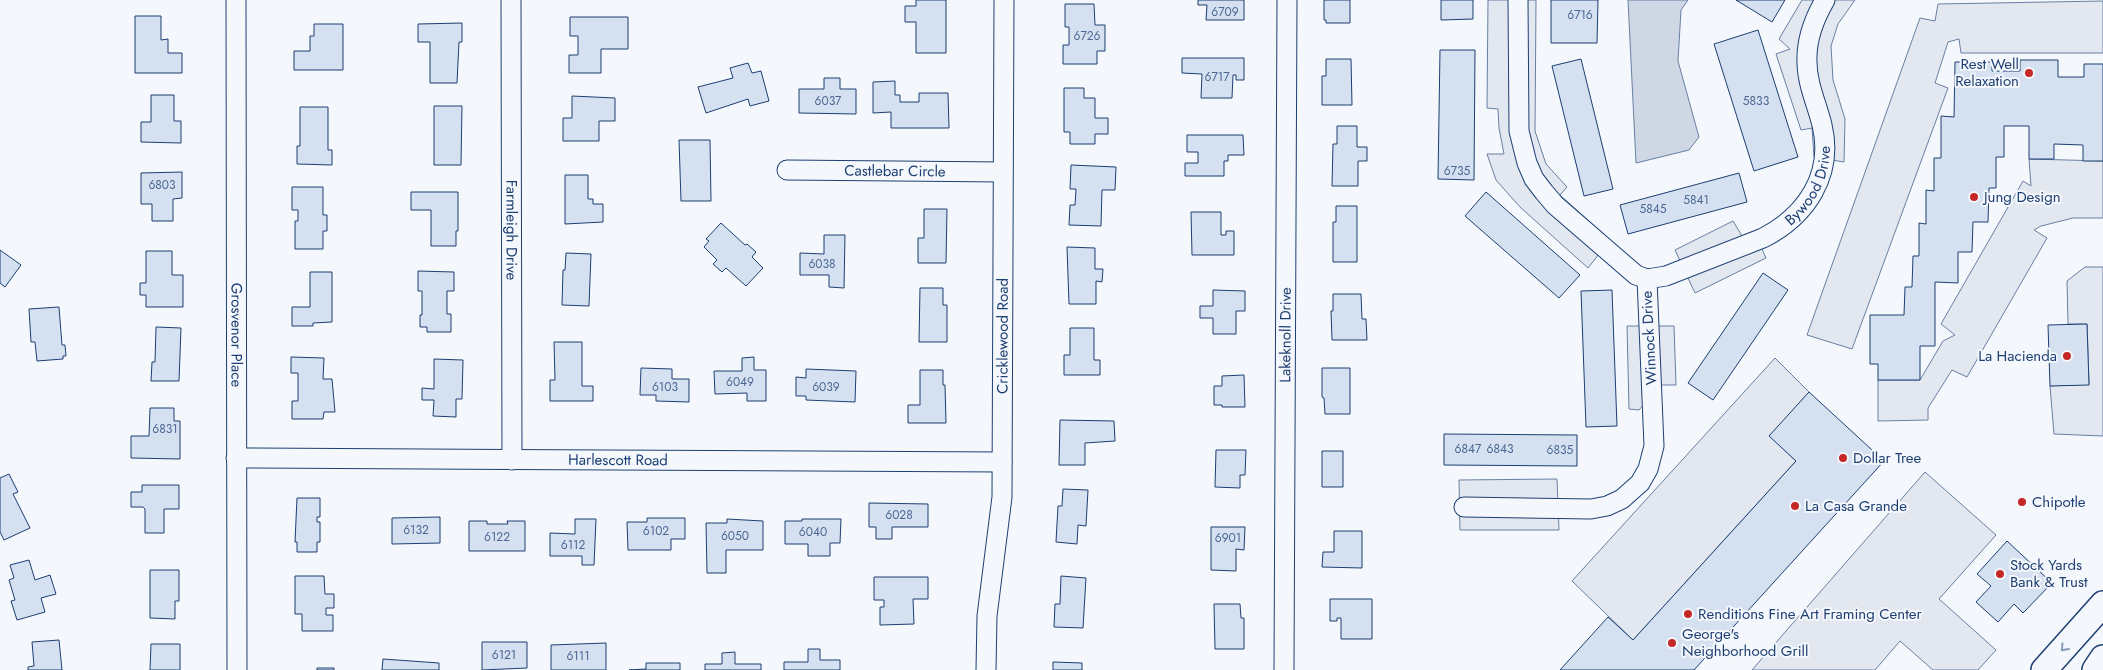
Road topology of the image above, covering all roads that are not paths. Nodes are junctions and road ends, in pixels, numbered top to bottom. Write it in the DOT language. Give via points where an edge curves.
graph roads {
  1 [pos="236,0"];
  2 [pos="511,0"];
  3 [pos="1004,0"];
  4 [pos="1286,0"];
  5 [pos="1518,0"];
  6 [pos="1825,0"];
  7 [pos="787,170"];
  8 [pos="1003,172"];
  9 [pos="1647,279"];
  10 [pos="236,458"];
  11 [pos="512,460"];
  12 [pos="1002,462"];
  13 [pos="1464,507"];
  14 [pos="2103,604"];
  15 [pos="2103,658"];
  16 [pos="237,670"];
  17 [pos="986,670"];
  18 [pos="1284,670"];
  19 [pos="2044,670"];
  20 [pos="2095,670"];
  1 -- 10 [label="street, Grosvenor Place"];
  2 -- 11 [label="street, Farmleigh Drive"];
  3 -- 8 [label="street, Cricklewood Road"];
  4 -- 18 [label="street, Lakeknoll Drive"];
  5 -- 9 [label="street, Winnock Drive" via="1519,131 1530,171 1555,205 1632,272"];
  6 -- 9 [label="street, Bywood Drive" via="1812,28 1807,50 1808,75 1822,124 1825,148 1822,173 1812,196 1791,220 1763,238 1666,276"];
  7 -- 8 [label="street, Castlebar Circle"];
  8 -- 12 [label="street, Cricklewood Road"];
  9 -- 13 [label="street, Winnock Drive" via="1654,446 1651,461 1640,483 1622,500 1591,509"];
  10 -- 11 [label="street, Harlescott Road"];
  10 -- 16 [label="street, Grosvenor Place"];
  11 -- 12 [label="street, Harlescott Road"];
  12 -- 17 [label="street, Cricklewood Road" via="1002,497 986,631"];
  14 -- 19 [label="main road, one-way"];
  15 -- 20 [label="main road"];
}
